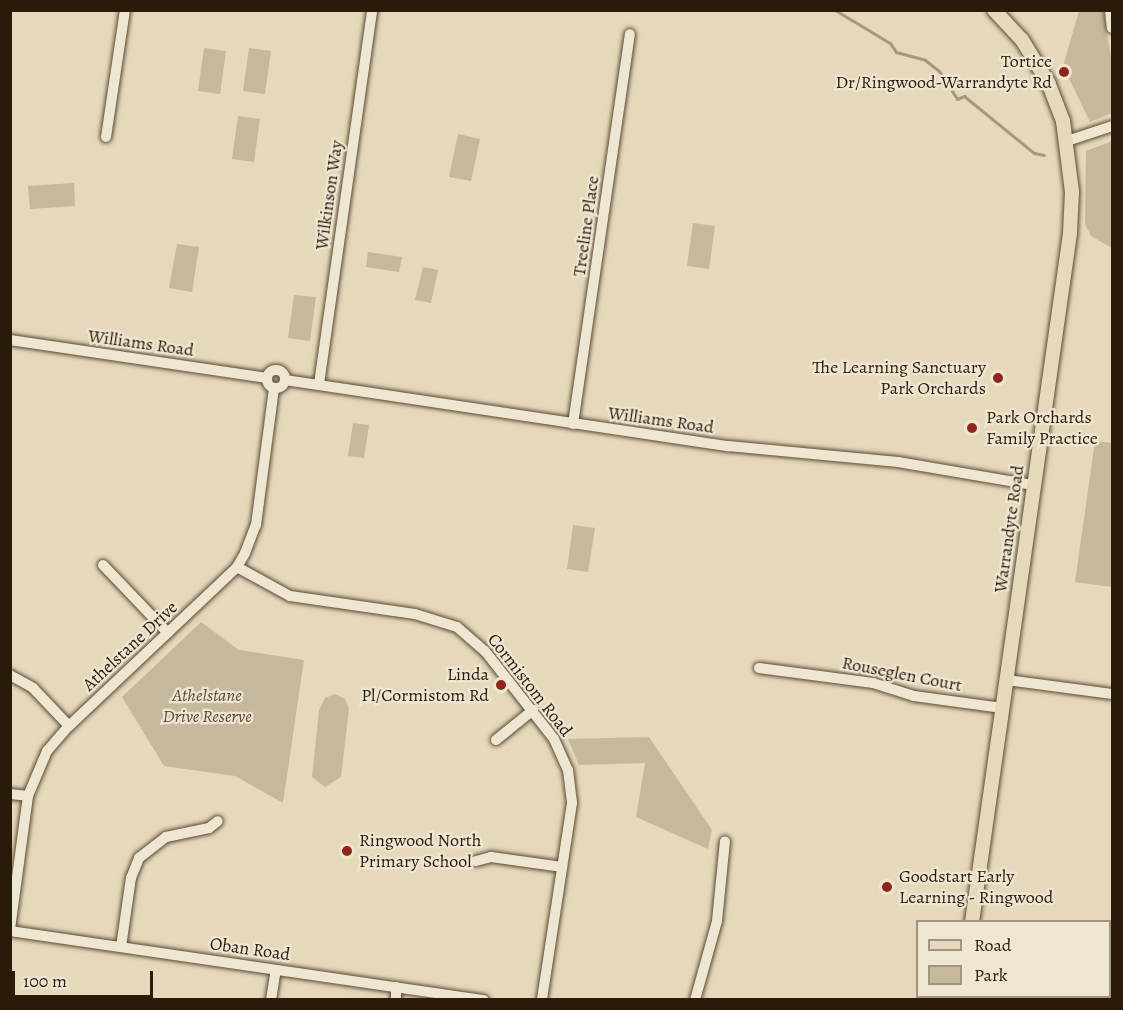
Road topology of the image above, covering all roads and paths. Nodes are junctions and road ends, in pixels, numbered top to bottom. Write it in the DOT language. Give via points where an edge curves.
graph roads {
  1 [pos="125,10"];
  2 [pos="372,10"];
  3 [pos="994,10"];
  4 [pos="1110,10"];
  5 [pos="1113,28"];
  6 [pos="630,33"];
  7 [pos="1113,126"];
  8 [pos="106,137"];
  9 [pos="1067,141"];
  10 [pos="10,340"];
  11 [pos="267,378"];
  12 [pos="285,380"];
  13 [pos="319,384"];
  14 [pos="274,388"];
  15 [pos="573,424"];
  16 [pos="1032,485"];
  17 [pos="103,565"];
  18 [pos="237,567"];
  19 [pos="168,633"];
  20 [pos="759,668"];
  21 [pos="10,675"];
  22 [pos="1007,680"];
  23 [pos="1113,694"];
  24 [pos="1002,708"];
  25 [pos="532,710"];
  26 [pos="69,726"];
  27 [pos="496,740"];
  28 [pos="10,794"];
  29 [pos="28,796"];
  30 [pos="218,821"];
  31 [pos="725,841"];
  32 [pos="476,861"];
  33 [pos="562,867"];
  34 [pos="972,920"];
  35 [pos="10,930"];
  36 [pos="121,947"];
  37 [pos="276,970"];
  38 [pos="396,987"];
  39 [pos="271,999"];
  40 [pos="396,999"];
  41 [pos="484,999"];
  42 [pos="542,999"];
  43 [pos="695,999"];
  1 -- 8 [label="street"];
  2 -- 13 [label="street, Wilkinson Way"];
  3 -- 9 [label="main road, Warrandyte Road" via="1036,60 1055,99"];
  4 -- 5 [label="street"];
  6 -- 15 [label="street, Treeline Place"];
  7 -- 9 [label="street"];
  9 -- 16 [label="main road, Warrandyte Road" via="1070,233"];
  10 -- 11 [label="street, Williams Road"];
  11 -- 12 [label="street, Williams Road" via="275,370"];
  11 -- 14 [label="street"];
  12 -- 13 [label="street, Williams Road"];
  12 -- 14 [label="street"];
  13 -- 15 [label="street, Williams Road"];
  14 -- 18 [label="street, Athelstane Drive" via="255,525"];
  15 -- 16 [label="street, Williams Road" via="728,446 898,462"];
  16 -- 22 [label="main road, Warrandyte Road"];
  17 -- 19 [label="street"];
  18 -- 19 [label="street, Athelstane Drive"];
  18 -- 25 [label="street, Cormistom Road" via="290,596 415,614 457,627 485,651"];
  19 -- 26 [label="street, Athelstane Drive"];
  20 -- 24 [label="street, Rouseglen Court" via="873,682 914,696"];
  21 -- 26 [label="street" via="33,688"];
  22 -- 23 [label="street"];
  22 -- 24 [label="main road, Warrandyte Road"];
  24 -- 34 [label="main road, Warrandyte Road"];
  25 -- 27 [label="street"];
  25 -- 33 [label="street, Cormistom Road" via="554,739 568,770 572,803"];
  26 -- 29 [label="street, Athelstane Drive" via="47,751"];
  28 -- 29 [label="street"];
  29 -- 35 [label="street, Athelstane Drive"];
  30 -- 36 [label="street" via="209,828 166,837 139,858 131,878"];
  31 -- 43 [label="street" via="717,921"];
  32 -- 33 [label="street" via="491,857"];
  33 -- 42 [label="street, Cormistom Road"];
  35 -- 36 [label="street, Oban Road"];
  36 -- 37 [label="street, Oban Road"];
  37 -- 38 [label="street, Oban Road"];
  37 -- 39 [label="street"];
  38 -- 40 [label="street"];
  38 -- 41 [label="street, Oban Road"];
}
